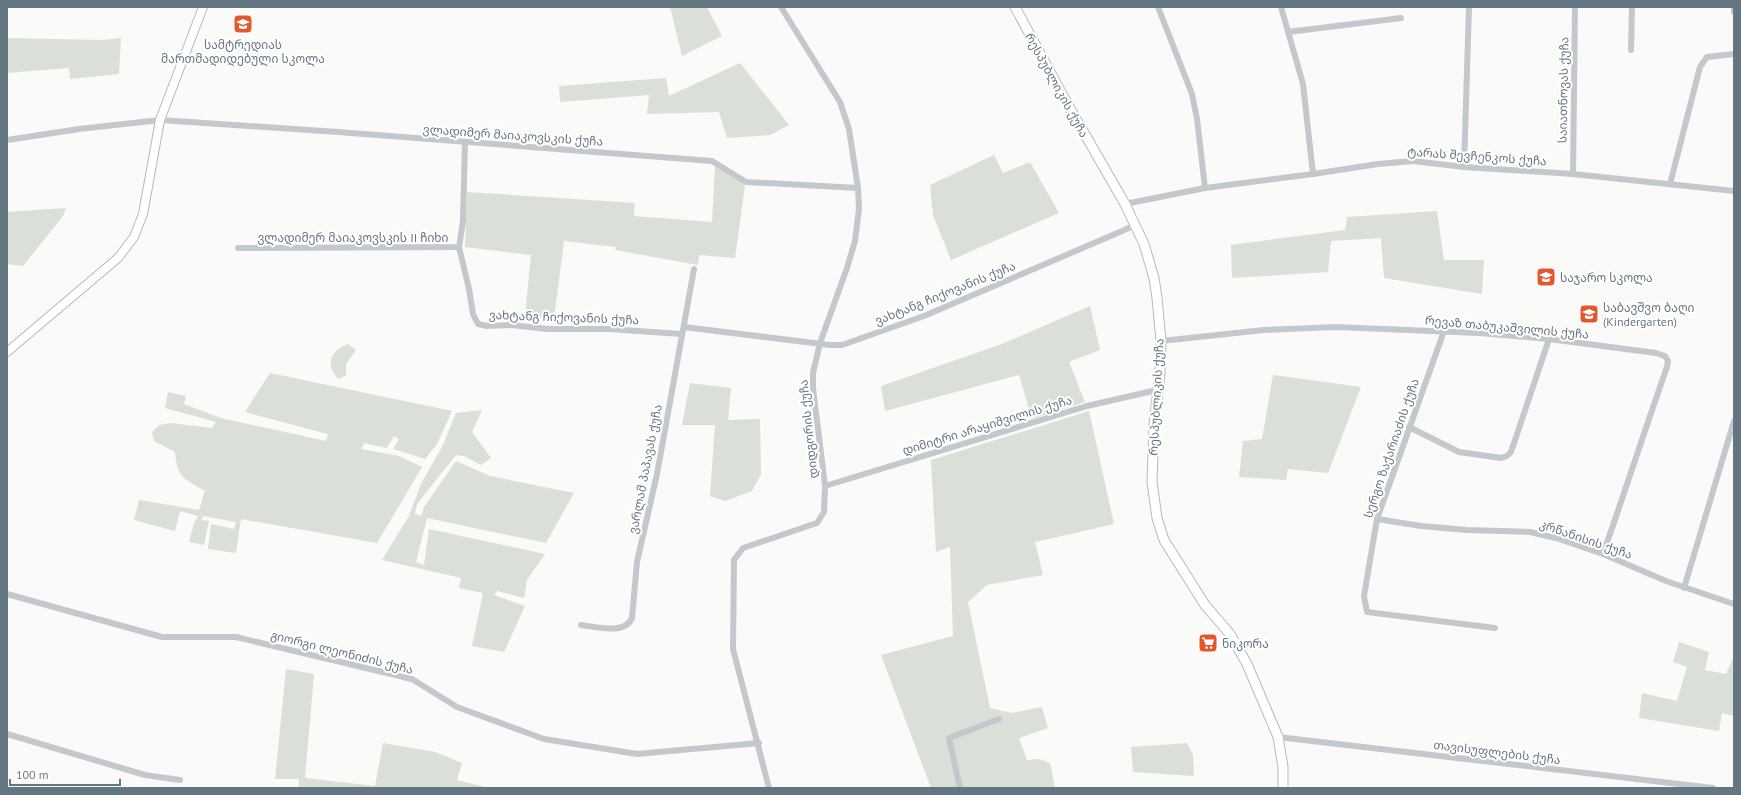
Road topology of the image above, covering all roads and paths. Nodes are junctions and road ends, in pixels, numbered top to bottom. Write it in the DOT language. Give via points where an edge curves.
graph roads {
  1 [pos="203,7"];
  2 [pos="782,7"];
  3 [pos="1015,7"];
  4 [pos="1158,7"];
  5 [pos="1281,7"];
  6 [pos="1469,7"];
  7 [pos="1575,7"];
  8 [pos="1632,7"];
  9 [pos="1734,7"];
  10 [pos="1734,12"];
  11 [pos="1401,18"];
  12 [pos="1288,32"];
  13 [pos="1631,50"];
  14 [pos="1734,54"];
  15 [pos="160,120"];
  16 [pos="7,140"];
  17 [pos="465,142"];
  18 [pos="1464,167"];
  19 [pos="1313,174"];
  20 [pos="1573,174"];
  21 [pos="1670,184"];
  22 [pos="858,188"];
  23 [pos="1205,188"];
  24 [pos="1734,191"];
  25 [pos="1125,204"];
  26 [pos="1136,225"];
  27 [pos="459,247"];
  28 [pos="238,248"];
  29 [pos="694,269"];
  30 [pos="684,327"];
  31 [pos="1444,331"];
  32 [pos="681,334"];
  33 [pos="1548,339"];
  34 [pos="1161,341"];
  35 [pos="820,343"];
  36 [pos="7,352"];
  37 [pos="1157,390"];
  38 [pos="1734,420"];
  39 [pos="1409,427"];
  40 [pos="826,486"];
  41 [pos="1377,520"];
  42 [pos="1603,554"];
  43 [pos="1684,588"];
  44 [pos="7,594"];
  45 [pos="1734,604"];
  46 [pos="581,625"];
  47 [pos="1496,628"];
  48 [pos="999,719"];
  49 [pos="7,734"];
  50 [pos="1278,737"];
  51 [pos="759,743"];
  52 [pos="180,780"];
  53 [pos="770,788"];
  54 [pos="960,788"];
  55 [pos="1283,788"];
  56 [pos="1713,788"];
  1 -- 15 [label="street"];
  2 -- 22 [label="street, დიდგორის ქუჩა" via="840,102 848,129"];
  3 -- 25 [label="main road, რესპუბლიკის ქუჩა"];
  4 -- 23 [label="street" via="1192,94"];
  5 -- 12 [label="street"];
  6 -- 18 [label="street"];
  7 -- 20 [label="street, საიათნოვას ქუჩა"];
  8 -- 13 [label="street"];
  9 -- 10 [label="street"];
  11 -- 12 [label="street"];
  12 -- 19 [label="street" via="1303,84"];
  14 -- 21 [label="street" via="1707,57 1700,67"];
  15 -- 16 [label="street, ვლადიმერ მაიაკოვსკის ქუჩა"];
  15 -- 17 [label="street, ვლადიმერ მაიაკოვსკის ქუჩა"];
  15 -- 36 [label="street" via="143,214 134,237 118,258"];
  17 -- 22 [label="street, ვლადიმერ მაიაკოვსკის ქუჩა" via="712,161 746,182"];
  17 -- 27 [label="street, ვლადიმერ მაიაკოვსკის II ჩიხი" via="463,221"];
  18 -- 19 [label="street, ტარას შევჩენკოს ქუჩა" via="1413,161"];
  18 -- 20 [label="street, ტარას შევჩენკოს ქუჩა"];
  19 -- 23 [label="street, ტარას შევჩენკოს ქუჩა"];
  20 -- 21 [label="street, ტარას შევჩენკოს ქუჩა"];
  21 -- 24 [label="street, ტარას შევჩენკოს ქუჩა"];
  22 -- 35 [label="street, დიდგორის ქუჩა" via="859,209 855,241"];
  23 -- 25 [label="street, ტარას შევჩენკოს ქუჩა"];
  25 -- 26 [label="main road, რესპუბლიკის ქუჩა"];
  26 -- 34 [label="main road, რესპუბლიკის ქუჩა" via="1154,278"];
  26 -- 35 [label="street, ვახტანგ ჩიქოვანის ქუჩა" via="924,316 842,345"];
  27 -- 28 [label="street, ვლადიმერ მაიაკოვსკის II ჩიხი"];
  27 -- 32 [label="street, ვახტანგ ჩიქოვანის ქუჩა" via="473,314 478,324"];
  29 -- 30 [label="street, ვარლამ პაპავას ქუჩა"];
  30 -- 32 [label="street, ვარლამ პაპავას ქუჩა"];
  30 -- 35 [label="street, ვახტანგ ჩიქოვანის ქუჩა"];
  31 -- 33 [label="street, რევაზ თაბუკაშვილის ქუჩა"];
  31 -- 34 [label="street, რევაზ თაბუკაშვილის ქუჩა" via="1336,327 1264,330"];
  31 -- 39 [label="street, სერგო ზაქარიაძის ქუჩა"];
  32 -- 46 [label="street, ვარლამ პაპავას ქუჩა" via="637,562 632,618 623,628"];
  33 -- 39 [label="street" via="1511,452 1507,456 1501,458 1459,452"];
  33 -- 42 [label="street, რევაზ თაბუკაშვილის ქუჩა" via="1656,353 1665,356 1668,361"];
  34 -- 37 [label="main road, რესპუბლიკის ქუჩა"];
  35 -- 40 [label="street, დიდგორის ქუჩა" via="813,373 813,388"];
  37 -- 40 [label="street, დიმიტრი არაყიშვილის ქუჩა" via="1087,406"];
  37 -- 50 [label="main road, რესპუბლიკის ქუჩა" via="1152,482 1154,502 1164,540 1205,605 1230,634 1247,664"];
  38 -- 43 [label="street"];
  39 -- 41 [label="street, სერგო ზაქარიაძის ქუჩა"];
  40 -- 51 [label="street, დიდგორის ქუჩა" via="824,512 817,523 743,548 734,560 733,649"];
  41 -- 42 [label="street, კრწანისის ქუჩა" via="1467,530 1530,532"];
  41 -- 47 [label="street, სერგო ზაქარიაძის ქუჩა" via="1364,596 1367,612"];
  42 -- 43 [label="street, კრწანისის ქუჩა"];
  43 -- 45 [label="street, კრწანისის ქუჩა"];
  44 -- 51 [label="street, გიორგი ლეონიძის ქუჩა" via="162,637 236,637 412,679 457,707 544,739 637,754"];
  48 -- 54 [label="street" via="949,738"];
  49 -- 52 [label="street" via="145,775"];
  50 -- 55 [label="main road, რესპუბლიკის ქუჩა" via="1283,767"];
  50 -- 56 [label="street, თავისუფლების ქუჩა"];
  51 -- 53 [label="street, დიდგორის ქუჩა"];
}
